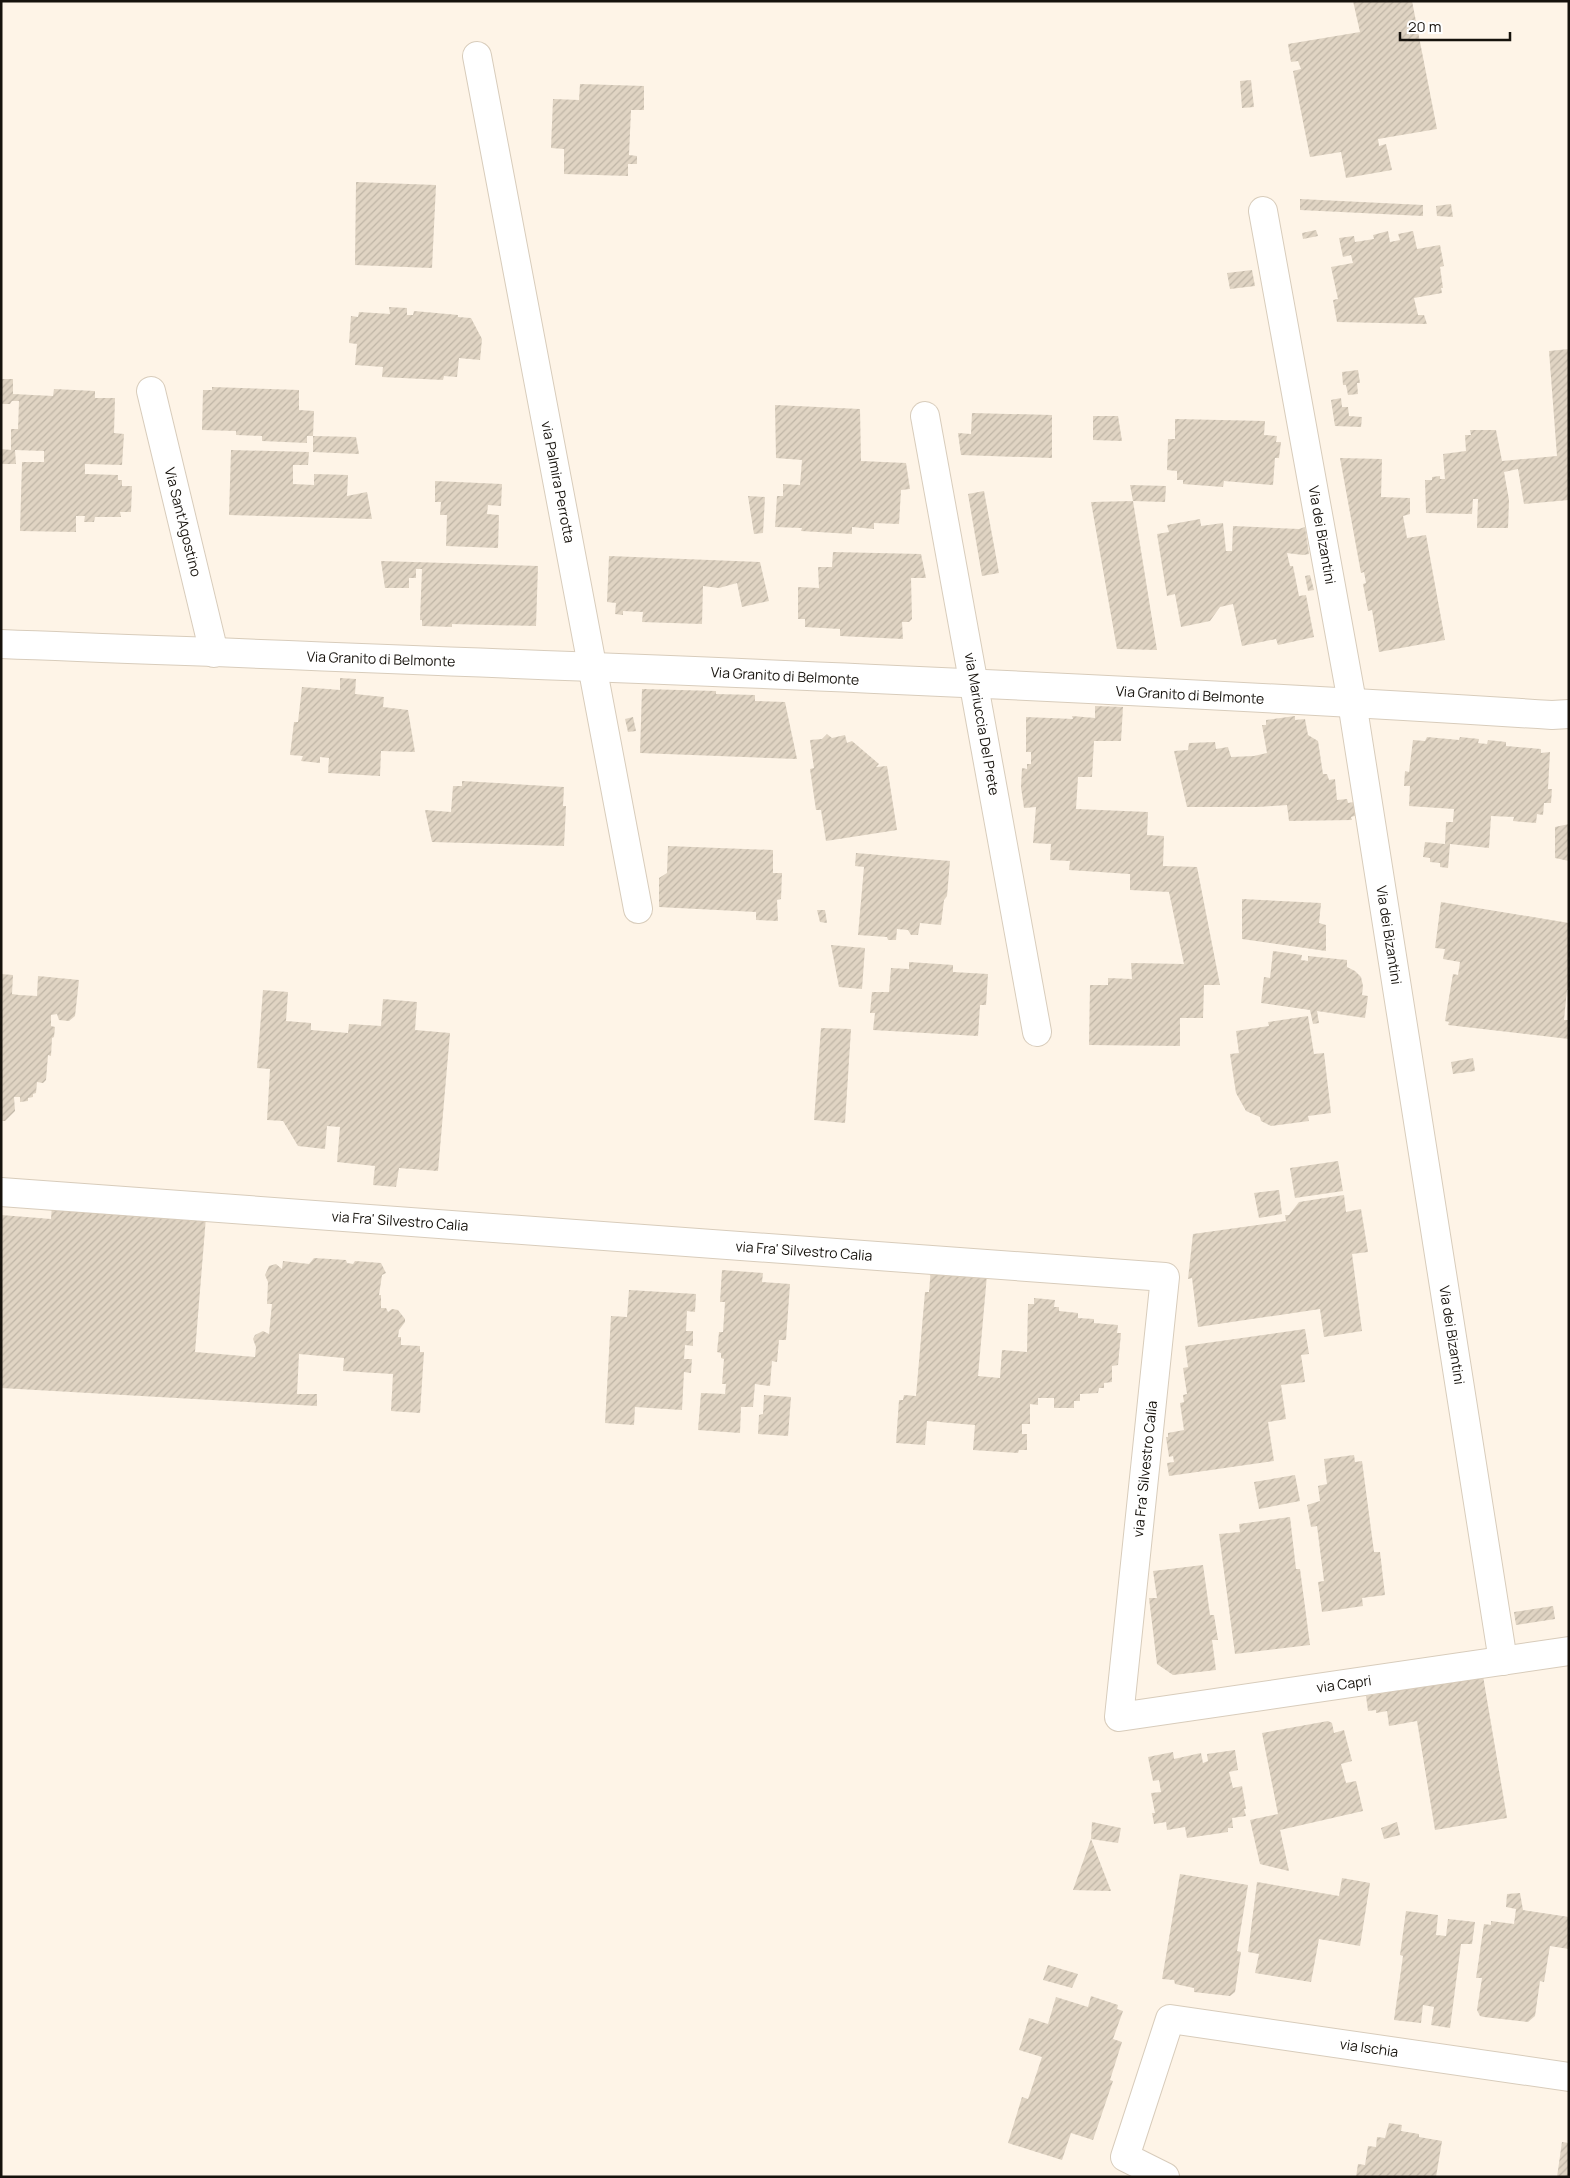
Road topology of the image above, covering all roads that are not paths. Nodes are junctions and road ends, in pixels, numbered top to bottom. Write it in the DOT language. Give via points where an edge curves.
graph roads {
  1 [pos="477,56"];
  2 [pos="1263,211"];
  3 [pos="151,391"];
  4 [pos="926,416"];
  5 [pos="1,644"];
  6 [pos="214,653"];
  7 [pos="593,668"];
  8 [pos="976,685"];
  9 [pos="1352,702"];
  10 [pos="1569,714"];
  11 [pos="638,909"];
  12 [pos="1037,1032"];
  13 [pos="1,1192"];
  14 [pos="1569,1651"];
  15 [pos="1503,1660"];
  16 [pos="1119,1717"];
  17 [pos="1569,2077"];
  18 [pos="1165,2177"];
  1 -- 7 [label="street, via Palmira Perrotta"];
  2 -- 9 [label="street, Via dei Bizantini"];
  3 -- 6 [label="street, Via Sant'Agostino"];
  4 -- 8 [label="street, via Mariuccia Del Prete"];
  5 -- 6 [label="street, Via Granito di Belmonte"];
  6 -- 7 [label="street, Via Granito di Belmonte"];
  7 -- 8 [label="street, Via Granito di Belmonte"];
  7 -- 11 [label="street, via Palmira Perrotta"];
  8 -- 9 [label="street, Via Granito di Belmonte"];
  8 -- 12 [label="street, via Mariuccia Del Prete"];
  9 -- 10 [label="street, Via Granito di Belmonte"];
  9 -- 15 [label="street, Via dei Bizantini"];
  13 -- 16 [label="street, via Fra' Silvestro Calia" via="1165,1277"];
  14 -- 15 [label="street, via Capri"];
  15 -- 16 [label="street, via Capri"];
  17 -- 18 [label="street, via Ischia" via="1170,2019 1125,2157"];
}
